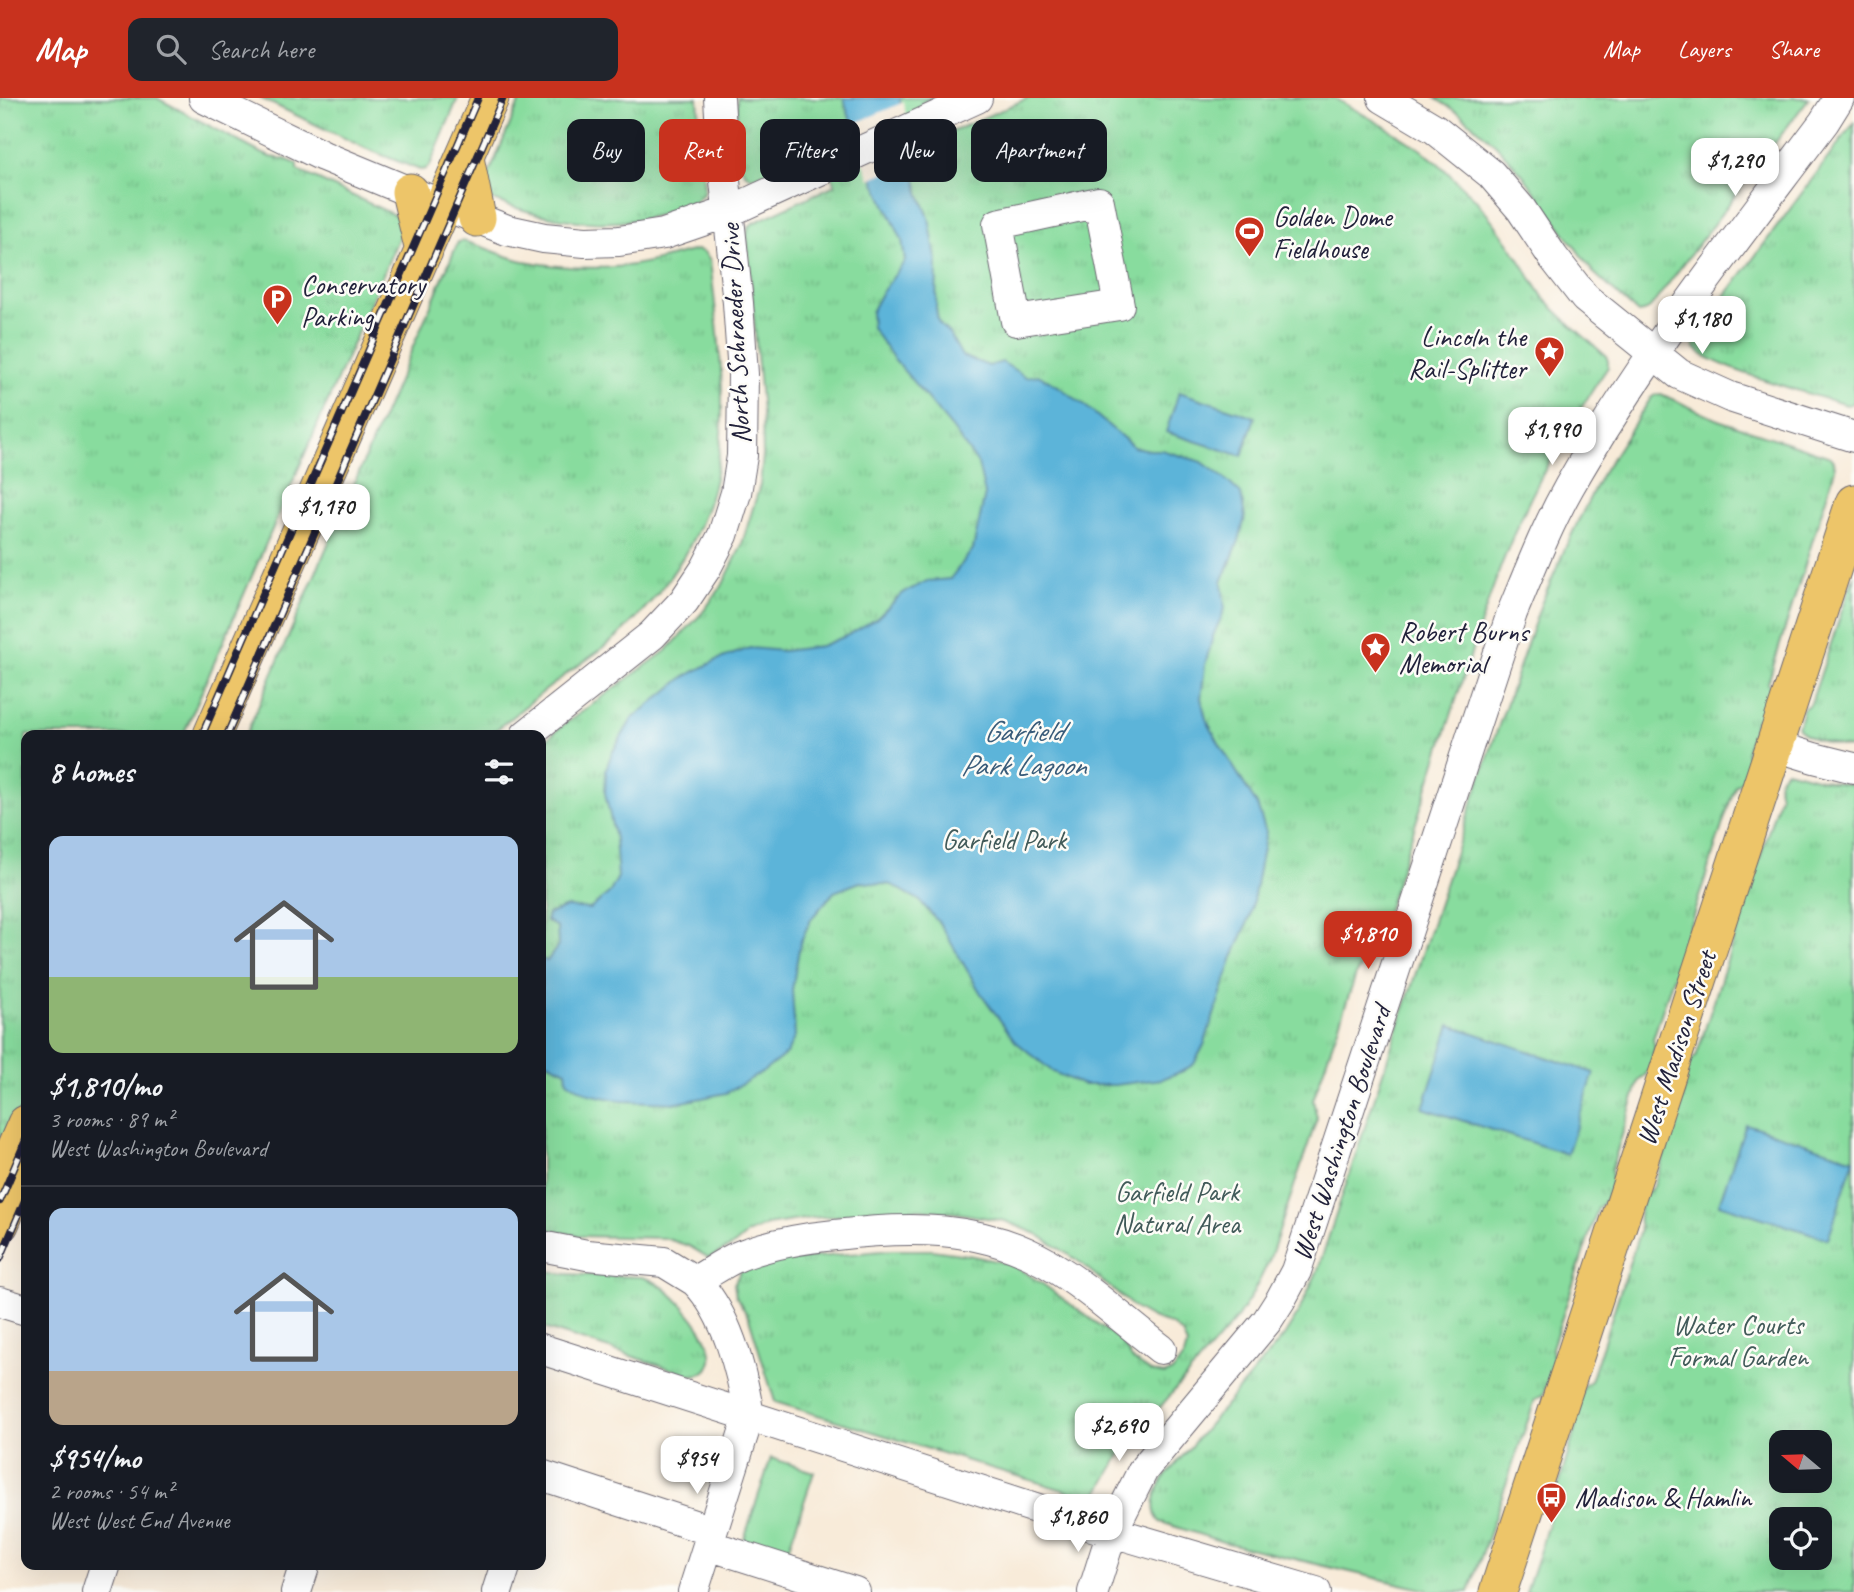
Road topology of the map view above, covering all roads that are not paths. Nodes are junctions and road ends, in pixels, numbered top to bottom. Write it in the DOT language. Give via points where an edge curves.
graph roads {
  1 [pos="204,98"];
  2 [pos="480,98"];
  3 [pos="490,98"];
  4 [pos="719,98"];
  5 [pos="977,98"];
  6 [pos="1382,98"];
  7 [pos="1839,98"];
  8 [pos="1100,202"];
  9 [pos="444,205"];
  10 [pos="728,212"];
  11 [pos="390,330"];
  12 [pos="1652,353"];
  13 [pos="1854,437"];
  14 [pos="1854,503"];
  15 [pos="214,730"];
  16 [pos="532,730"];
  17 [pos="1774,746"];
  18 [pos="1854,768"];
  19 [pos="21,1148"];
  20 [pos="15,1177"];
  21 [pos="0,1224"];
  22 [pos="546,1247"];
  23 [pos="695,1281"];
  24 [pos="0,1302"];
  25 [pos="21,1309"];
  26 [pos="1161,1349"];
  27 [pos="546,1351"];
  28 [pos="750,1416"];
  29 [pos="546,1477"];
  30 [pos="1112,1532"];
  31 [pos="710,1538"];
  32 [pos="104,1570"];
  33 [pos="303,1570"];
  34 [pos="504,1570"];
  35 [pos="1302,1590"];
  36 [pos="97,1592"];
  37 [pos="296,1592"];
  38 [pos="497,1592"];
  39 [pos="693,1592"];
  40 [pos="855,1592"];
  41 [pos="1093,1592"];
  42 [pos="1498,1592"];
  1 -- 9 [label="street" via="293,142"];
  2 -- 9 [label="main road" via="467,104"];
  3 -- 9 [label="main road"];
  4 -- 10 [label="street, North Schraeder Drive"];
  5 -- 10 [label="street"];
  6 -- 12 [label="street" via="1435,129 1491,174 1585,298"];
  7 -- 12 [label="street, West Washington Boulevard"];
  8 -- 8 [label="street" via="1119,304 1016,321 998,224"];
  9 -- 10 [label="street" via="507,230 584,242 664,234"];
  9 -- 11 [label="main road"];
  9 -- 11 [label="main road" via="417,315"];
  10 -- 16 [label="street, North Schraeder Drive" via="743,374 742,456 723,535 684,601 652,635"];
  11 -- 15 [label="main road"];
  12 -- 13 [label="street" via="1679,374 1730,397"];
  12 -- 30 [label="street, West Washington Boulevard" via="1568,489 1513,613 1296,1270 1267,1321 1143,1470"];
  14 -- 17 [label="main road, West Madison Street"];
  17 -- 18 [label="street"];
  17 -- 42 [label="main road, West Madison Street"];
  19 -- 20 [label="main road"];
  20 -- 21 [label="main road"];
  22 -- 23 [label="street" via="664,1262"];
  23 -- 26 [label="street" via="744,1253 797,1239 898,1228 976,1235 1007,1244 1084,1286"];
  23 -- 28 [label="street" via="729,1335"];
  24 -- 25 [label="street"];
  27 -- 28 [label="street"];
  28 -- 30 [label="street"];
  28 -- 31 [label="street"];
  29 -- 31 [label="street"];
  30 -- 35 [label="street"];
  30 -- 41 [label="street, West Washington Boulevard"];
  31 -- 39 [label="street"];
  31 -- 40 [label="street"];
  32 -- 36 [label="street"];
  33 -- 37 [label="street"];
  34 -- 38 [label="street"];
}
